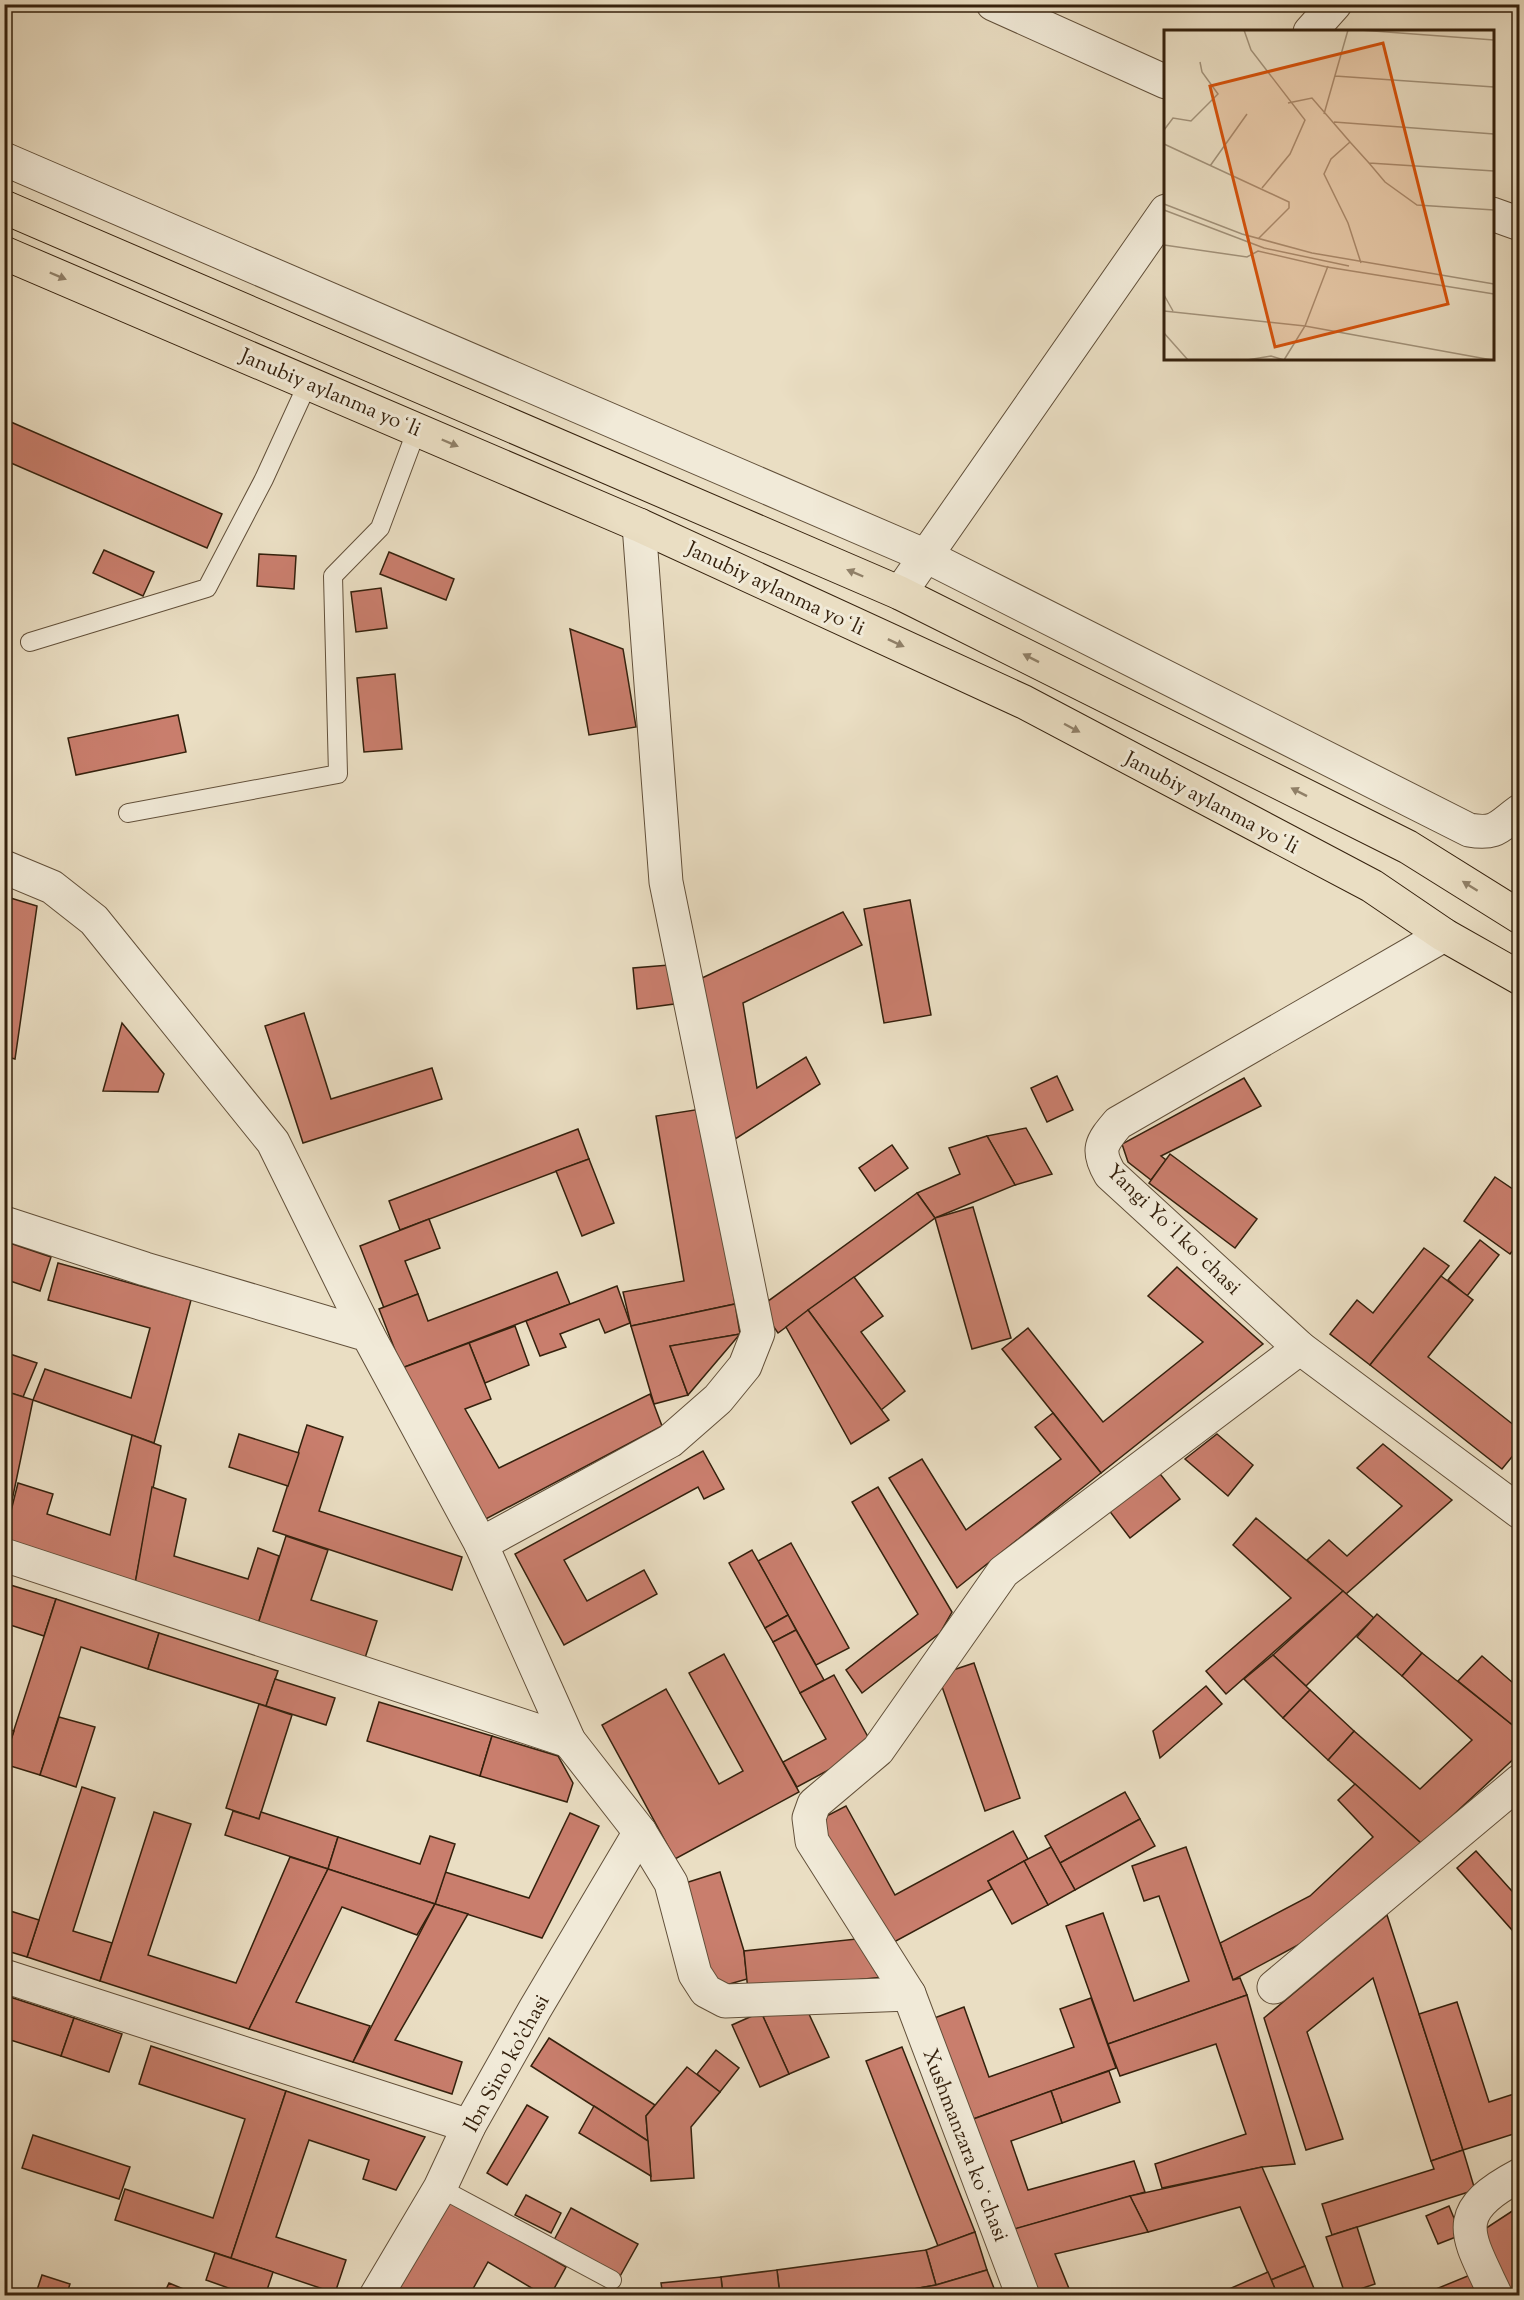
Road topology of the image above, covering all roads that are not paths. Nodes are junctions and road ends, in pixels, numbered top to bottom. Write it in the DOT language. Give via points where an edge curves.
graph roads {
  1 [pos="993,4"];
  2 [pos="1335,4"];
  3 [pos="1312,30"];
  4 [pos="1164,81"];
  5 [pos="4,159"];
  6 [pos="4,207"];
  7 [pos="1164,214"];
  8 [pos="1494,215"];
  9 [pos="1520,224"];
  10 [pos="4,253"];
  11 [pos="308,383"];
  12 [pos="417,429"];
  13 [pos="639,525"];
  14 [pos="926,556"];
  15 [pos="900,593"];
  16 [pos="30,642"];
  17 [pos="1520,811"];
  18 [pos="128,813"];
  19 [pos="4,867"];
  20 [pos="1520,917"];
  21 [pos="1444,935"];
  22 [pos="1520,978"];
  23 [pos="4,1222"];
  24 [pos="368,1335"];
  25 [pos="1300,1348"];
  26 [pos="1520,1512"];
  27 [pos="481,1544"];
  28 [pos="4,1555"];
  29 [pos="569,1741"];
  30 [pos="1520,1781"];
  31 [pos="640,1832"];
  32 [pos="4,1976"];
  33 [pos="1274,1987"];
  34 [pos="909,1994"];
  35 [pos="469,2126"];
  36 [pos="1520,2175"];
  37 [pos="440,2188"];
  38 [pos="612,2280"];
  39 [pos="376,2295"];
  40 [pos="1023,2295"];
  41 [pos="1496,2295"];
  1 -- 4 [label="street"];
  2 -- 3 [label="street"];
  5 -- 14 [label="street"];
  15 -- 6 [label="highway, Janubiy aylanma yoʻli, one-way"];
  7 -- 14 [label="street"];
  8 -- 9 [label="street"];
  10 -- 11 [label="highway, Janubiy aylanma yoʻli, one-way"];
  11 -- 12 [label="highway, Janubiy aylanma yoʻli"];
  11 -- 16 [label="lane" via="207,588"];
  12 -- 13 [label="highway, Janubiy aylanma yoʻli, one-way"];
  12 -- 18 [label="lane" via="380,528 333,576 338,774"];
  13 -- 21 [label="highway, Janubiy aylanma yoʻli, one-way" via="1024,702 1372,886"];
  13 -- 27 [label="street" via="666,882 758,1333 745,1366 718,1399 670,1441"];
  14 -- 15 [label="street"];
  14 -- 17 [label="street" via="1469,830 1496,830"];
  20 -- 15 [label="highway, Janubiy aylanma yoʻli, one-way" via="1408,847"];
  19 -- 24 [label="street" via="52,887 94,920 273,1142"];
  21 -- 22 [label="highway, Janubiy aylanma yoʻli"];
  21 -- 25 [label="street, Yangi Yoʻl koʻchasi" via="1118,1123 1102,1143 1102,1161 1110,1174"];
  23 -- 24 [label="street" via="145,1269"];
  24 -- 27 [label="street"];
  25 -- 26 [label="street, Yangi Yoʻl koʻchasi"];
  25 -- 34 [label="street, Xushmanzara koʻchasi" via="1003,1572 878,1750 814,1804 809,1818 812,1841"];
  27 -- 29 [label="street"];
  28 -- 29 [label="street"];
  29 -- 31 [label="street"];
  30 -- 33 [label="street"];
  31 -- 34 [label="street" via="671,1883 695,1974 706,1991 725,2001"];
  31 -- 35 [label="street, Ibn Sino ko'chasi"];
  32 -- 35 [label="street"];
  34 -- 40 [label="street, Xushmanzara koʻchasi"];
  35 -- 37 [label="street, Ibn Sino ko'chasi"];
  36 -- 41 [label="street" via="1492,2190 1472,2211 1469,2239"];
  37 -- 38 [label="lane"];
  37 -- 39 [label="street, Ibn Sino ko'chasi"];
}
